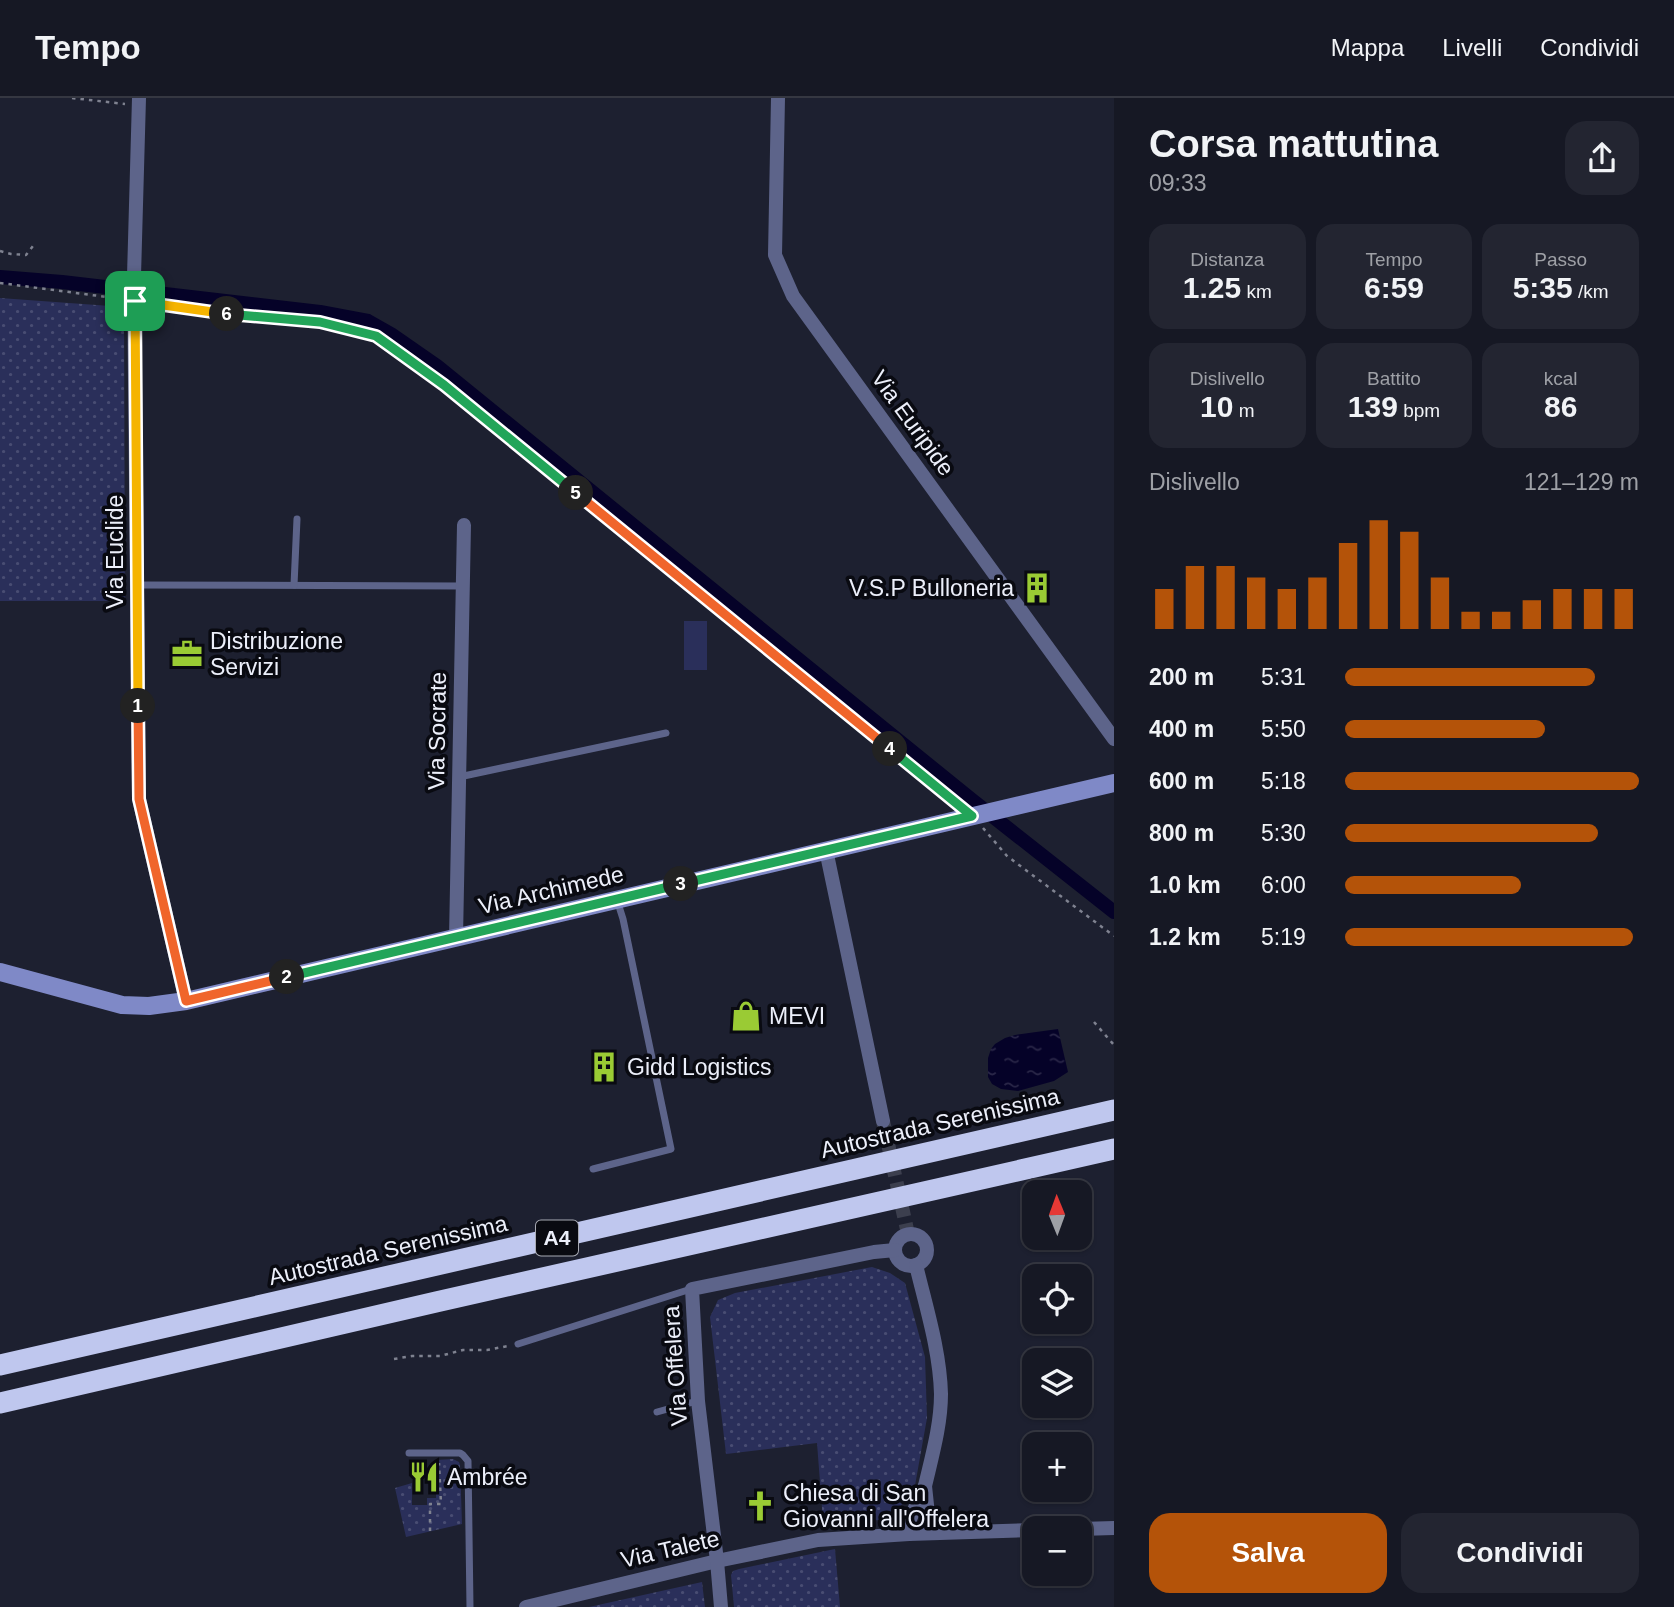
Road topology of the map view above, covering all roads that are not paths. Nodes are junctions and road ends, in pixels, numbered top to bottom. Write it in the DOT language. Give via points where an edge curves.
graph roads {
  1 [pos="778,98"];
  2 [pos="139,100"];
  3 [pos="297,519"];
  4 [pos="464,525"];
  5 [pos="138,584"];
  6 [pos="294,585"];
  7 [pos="462,586"];
  8 [pos="666,733"];
  9 [pos="1114,739"];
  10 [pos="458,778"];
  11 [pos="1114,783"];
  12 [pos="826,850"];
  13 [pos="617,900"];
  14 [pos="456,937"];
  15 [pos="0,972"];
  16 [pos="186,1001"];
  17 [pos="1114,1110"];
  18 [pos="884,1121"];
  19 [pos="1114,1149"];
  20 [pos="593,1169"];
  21 [pos="895,1250"];
  22 [pos="916,1265"];
  23 [pos="692,1289"];
  24 [pos="520,1343"];
  25 [pos="0,1366"];
  26 [pos="698,1401"];
  27 [pos="0,1403"];
  28 [pos="657,1412"];
  29 [pos="409,1453"];
  30 [pos="925,1486"];
  31 [pos="1114,1528"];
  32 [pos="1092,1529"];
  33 [pos="1022,1530"];
  34 [pos="930,1533"];
  35 [pos="909,1534"];
  36 [pos="717,1561"];
  37 [pos="470,1607"];
  38 [pos="526,1607"];
  39 [pos="721,1607"];
  1 -- 9 [label="street, Via Euripide" via="775,255 793,296"];
  2 -- 5 [label="street, Via Euclide" via="134,276"];
  3 -- 6 [label="lane"];
  4 -- 7 [label="street, Via Socrate"];
  5 -- 6 [label="lane"];
  5 -- 16 [label="street, Via Euclide" via="139,799"];
  6 -- 7 [label="lane"];
  7 -- 10 [label="street, Via Socrate"];
  8 -- 10 [label="lane"];
  10 -- 14 [label="street, Via Socrate"];
  11 -- 12 [label="street, Via Archimede"];
  12 -- 13 [label="street, Via Archimede"];
  12 -- 18 [label="street"];
  13 -- 14 [label="street, Via Archimede"];
  13 -- 20 [label="lane" via="671,1149"];
  14 -- 16 [label="street, Via Archimede"];
  15 -- 16 [label="street, Via Archimede" via="122,1005"];
  17 -- 25 [label="highway, Autostrada Serenissima / A4"];
  19 -- 27 [label="highway, A4"];
  21 -- 22 [label="street" via="901,1263"];
  21 -- 22 [label="street, Via Offelera" via="904,1236 919,1236 927,1249"];
  21 -- 23 [label="street, Via Offelera"];
  22 -- 30 [label="street, Via Offelera" via="941,1396"];
  23 -- 24 [label="lane"];
  23 -- 26 [label="street, Via Offelera"];
  26 -- 28 [label="lane"];
  26 -- 36 [label="street, Via Offelera"];
  29 -- 37 [label="lane" via="460,1453 468,1461"];
  30 -- 34 [label="street, Via Offelera"];
  30 -- 35 [label="street, Via Offelera" via="910,1519"];
  31 -- 32 [label="street"];
  33 -- 34 [label="street, Via Talete"];
  34 -- 35 [label="street, Via Talete"];
  35 -- 36 [label="street, Via Talete" via="826,1539"];
  36 -- 38 [label="street, Via Talete"];
  36 -- 39 [label="street, Via Offelera"];
}
